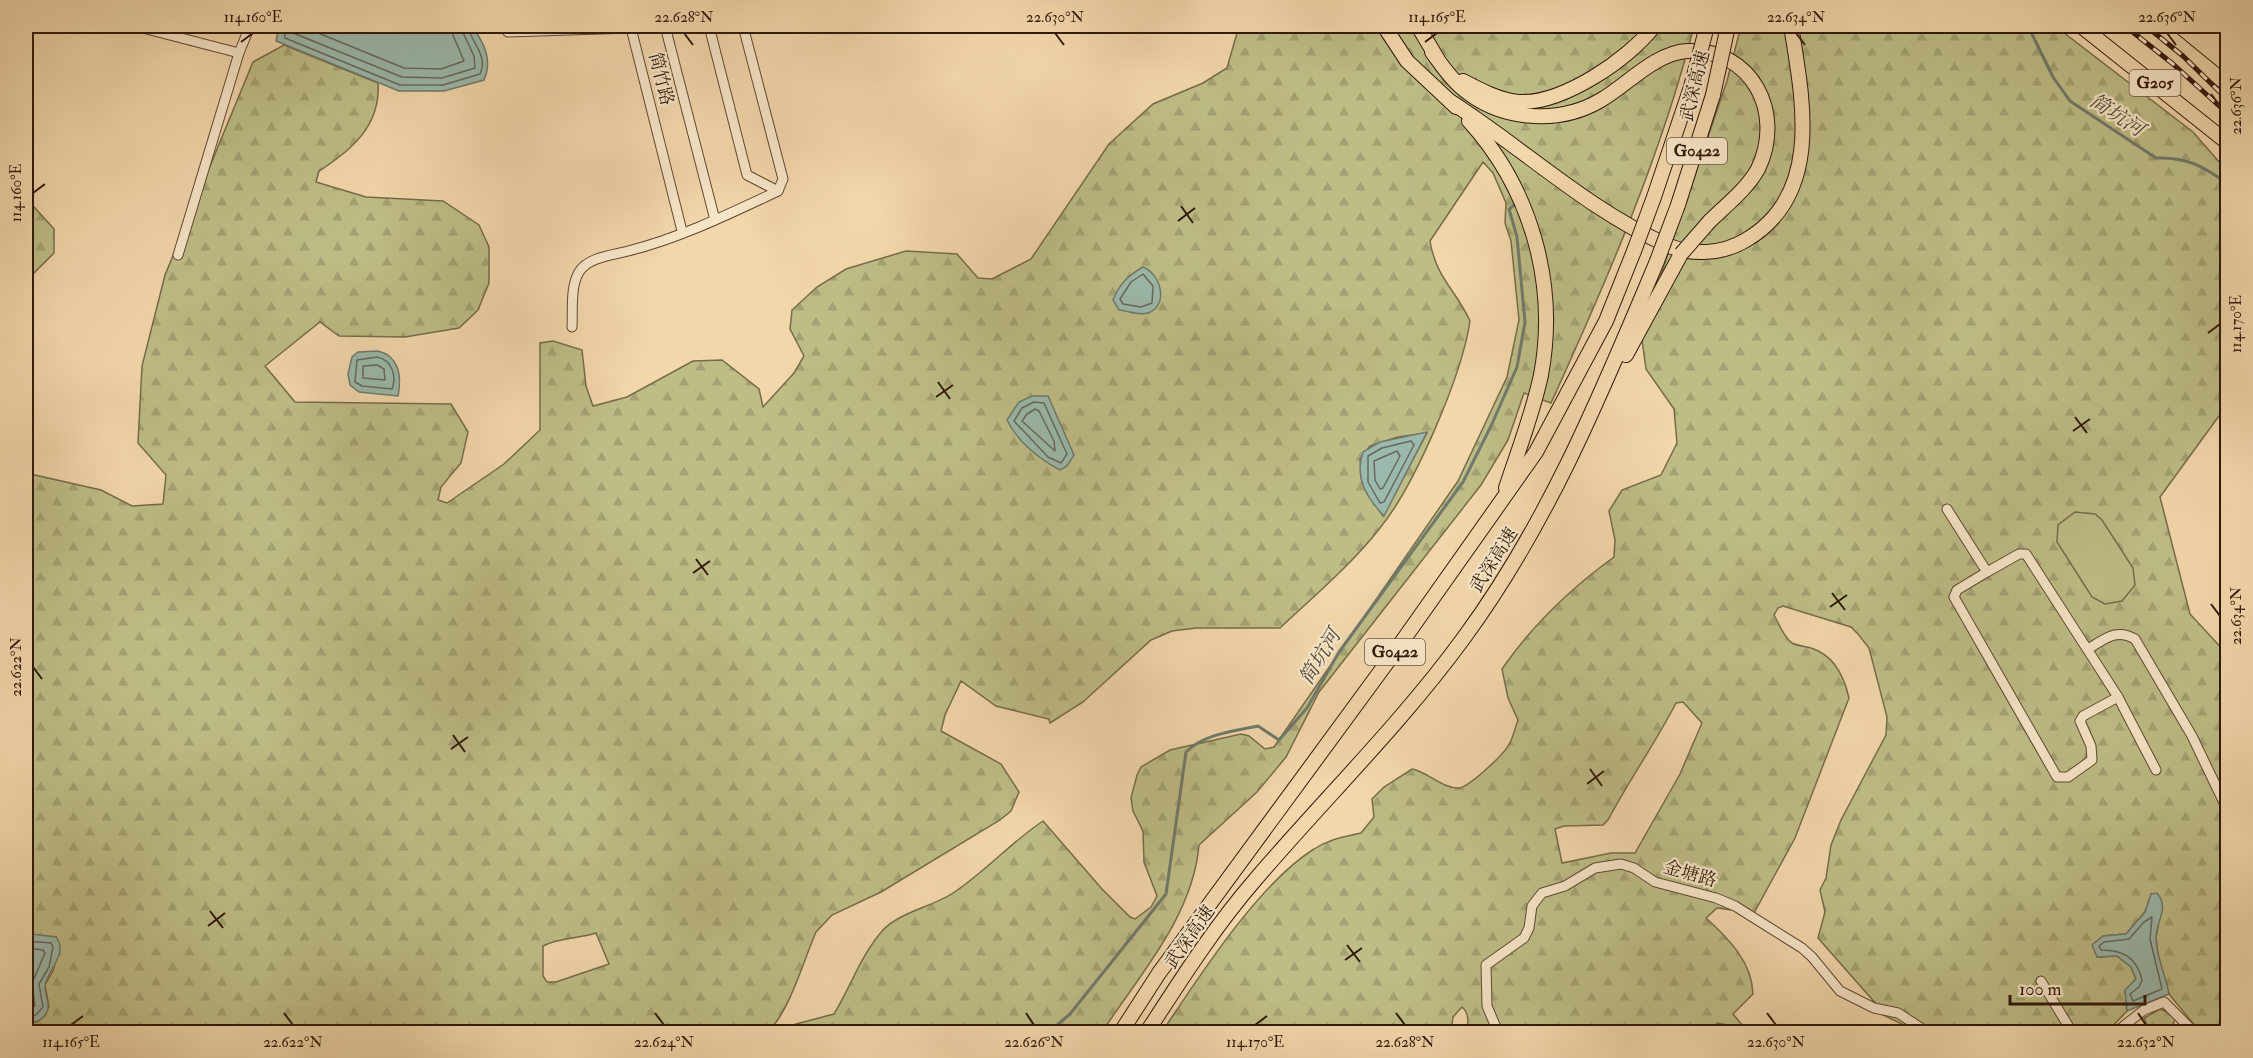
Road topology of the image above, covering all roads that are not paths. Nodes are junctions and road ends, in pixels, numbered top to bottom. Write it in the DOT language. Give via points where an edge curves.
graph roads {
  1 [pos="135,26"];
  2 [pos="250,26"];
  3 [pos="502,26"];
  4 [pos="665,26"];
  5 [pos="709,26"];
  6 [pos="743,26"];
  7 [pos="1384,26"];
  8 [pos="1418,26"];
  9 [pos="1654,26"];
  10 [pos="1707,26"];
  11 [pos="1728,26"];
  12 [pos="1791,26"];
  13 [pos="2081,26"];
  14 [pos="2156,26"];
  15 [pos="1432,52"];
  16 [pos="239,53"];
  17 [pos="2228,85"];
  18 [pos="1451,102"];
  19 [pos="2228,143"];
  20 [pos="778,191"];
  21 [pos="715,220"];
  22 [pos="682,231"];
  23 [pos="178,255"];
  24 [pos="572,327"];
  25 [pos="1600,395"];
  26 [pos="1502,501"];
  27 [pos="1947,509"];
  28 [pos="1987,572"];
  29 [pos="2088,649"];
  30 [pos="2118,697"];
  31 [pos="2156,770"];
  32 [pos="2228,811"];
  33 [pos="2041,981"];
  34 [pos="1121,1032"];
  35 [pos="1147,1032"];
  36 [pos="1498,1032"];
  37 [pos="1927,1032"];
  38 [pos="2072,1032"];
  39 [pos="2116,1032"];
  40 [pos="2194,1032"];
  1 -- 16 [label="street"];
  2 -- 16 [label="street"];
  3 -- 22 [label="street, 简竹路" via="508,32 631,28"];
  4 -- 21 [label="street"];
  5 -- 20 [label="street" via="747,174"];
  6 -- 20 [label="street" via="783,179"];
  7 -- 18 [label="highway" via="1407,61"];
  8 -- 15 [label="highway"];
  9 -- 15 [label="highway" via="1617,60 1579,85 1550,98 1520,102 1494,97 1463,81"];
  10 -- 26 [label="highway, 武深高速 / G0422, bridge" via="1654,197 1600,331 1536,452"];
  11 -- 25 [label="highway, 武深高速 / G0422, bridge" via="1713,95 1678,205"];
  12 -- 18 [label="highway" via="1803,113 1800,165 1788,197 1767,226 1724,250 1691,252 1668,246 1532,162"];
  13 -- 19 [label="highway, G205"];
  14 -- 17 [label="highway, G205"];
  15 -- 25 [label="highway, bridge" via="1473,97 1491,106 1538,118 1580,110 1600,101 1667,57 1685,51 1706,52 1740,67 1757,85 1767,124 1766,150 1757,171 1681,254"];
  16 -- 23 [label="street"];
  18 -- 26 [label="highway" via="1492,146 1516,187 1534,233 1544,278 1547,329 1540,375"];
  20 -- 21 [label="street"];
  21 -- 22 [label="street"];
  22 -- 24 [label="street" via="670,240 596,259 579,271 574,286"];
  25 -- 35 [label="highway, 武深高速 / G0422" via="1552,497 1489,603 1397,724 1254,881"];
  26 -- 34 [label="highway, 武深高速 / G0422" via="1158,973"];
  27 -- 28 [label="street"];
  28 -- 29 [label="street" via="2026,554"];
  28 -- 30 [label="street" via="1954,597 2057,777 2068,777 2092,760 2091,746 2080,722 2083,716"];
  29 -- 30 [label="street"];
  29 -- 32 [label="street" via="2115,633 2135,639 2192,736"];
  30 -- 31 [label="street"];
  33 -- 38 [label="street"];
  36 -- 37 [label="street, 金塘路" via="1487,1006 1486,965 1524,938 1538,897 1595,868 1616,864 1634,868 1655,882 1735,906 1802,948 1840,991 1874,1008 1898,1013"];
  39 -- 40 [label="street" via="2137,1014 2169,1000"];
}
